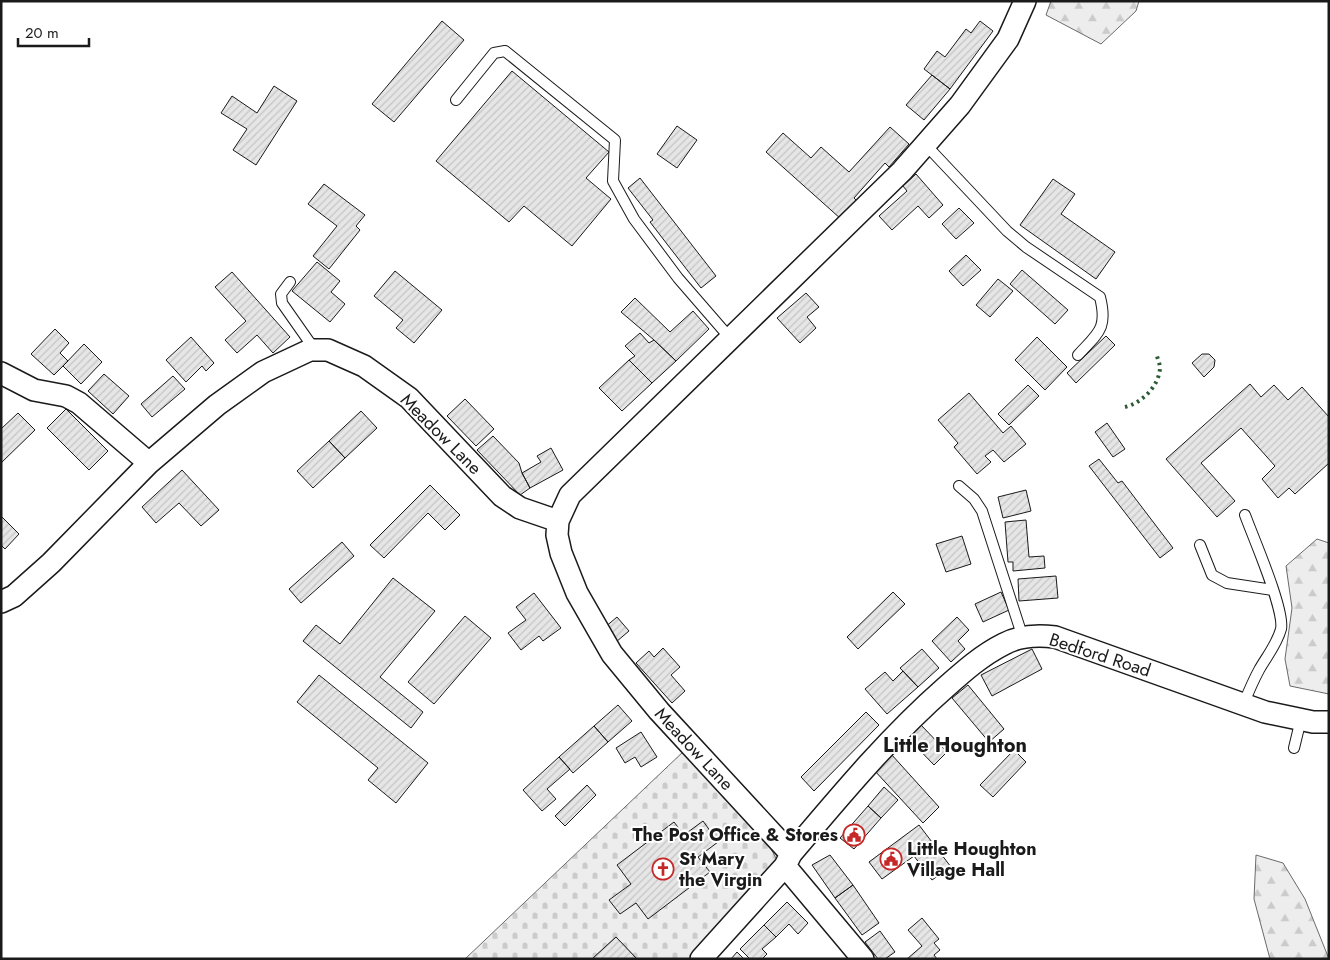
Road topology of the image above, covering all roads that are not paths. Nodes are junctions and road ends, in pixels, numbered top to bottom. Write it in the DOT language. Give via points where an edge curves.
graph roads {
  1 [pos="1025,1"];
  2 [pos="456,100"];
  3 [pos="925,144"];
  4 [pos="290,282"];
  5 [pos="730,338"];
  6 [pos="315,350"];
  7 [pos="1078,355"];
  8 [pos="1,373"];
  9 [pos="149,463"];
  10 [pos="959,486"];
  11 [pos="1245,515"];
  12 [pos="558,521"];
  13 [pos="1200,545"];
  14 [pos="1273,590"];
  15 [pos="1,602"];
  16 [pos="1023,638"];
  17 [pos="1243,705"];
  18 [pos="1301,719"];
  19 [pos="1329,722"];
  20 [pos="1294,748"];
  21 [pos="788,860"];
  22 [pos="701,959"];
  23 [pos="863,959"];
  1 -- 3 [label="street" via="1008,39 960,105"];
  2 -- 5 [label="lane" via="494,53 505,51 615,140 613,181 634,219 678,278"];
  3 -- 5 [label="street" via="902,171"];
  3 -- 7 [label="lane" via="1026,248 1100,297 1104,312 1102,328"];
  4 -- 6 [label="lane" via="281,294 282,304"];
  5 -- 12 [label="street" via="570,495"];
  6 -- 9 [label="street, Meadow Lane" via="263,372 217,405"];
  6 -- 12 [label="street, Meadow Lane" via="328,350 364,366 409,398 502,496 520,508"];
  8 -- 9 [label="street" via="34,390 66,396 79,403"];
  9 -- 15 [label="street, Meadow Lane" via="51,563 14,596"];
  10 -- 16 [label="lane" via="982,511"];
  11 -- 14 [label="lane"];
  12 -- 21 [label="street, Meadow Lane" via="561,553 577,593 612,654"];
  13 -- 14 [label="lane" via="1212,575 1227,583"];
  14 -- 17 [label="lane" via="1281,628"];
  16 -- 17 [label="street, Bedford Road" via="1034,635 1055,638"];
  16 -- 21 [label="street, Bedford Road" via="1005,643 971,665 928,703 881,750"];
  17 -- 18 [label="street, Bedford Road"];
  18 -- 19 [label="street, Bedford Road"];
  18 -- 20 [label="lane"];
  21 -- 22 [label="street, Bedford Road"];
  21 -- 23 [label="street, Meadow Lane"];
}
